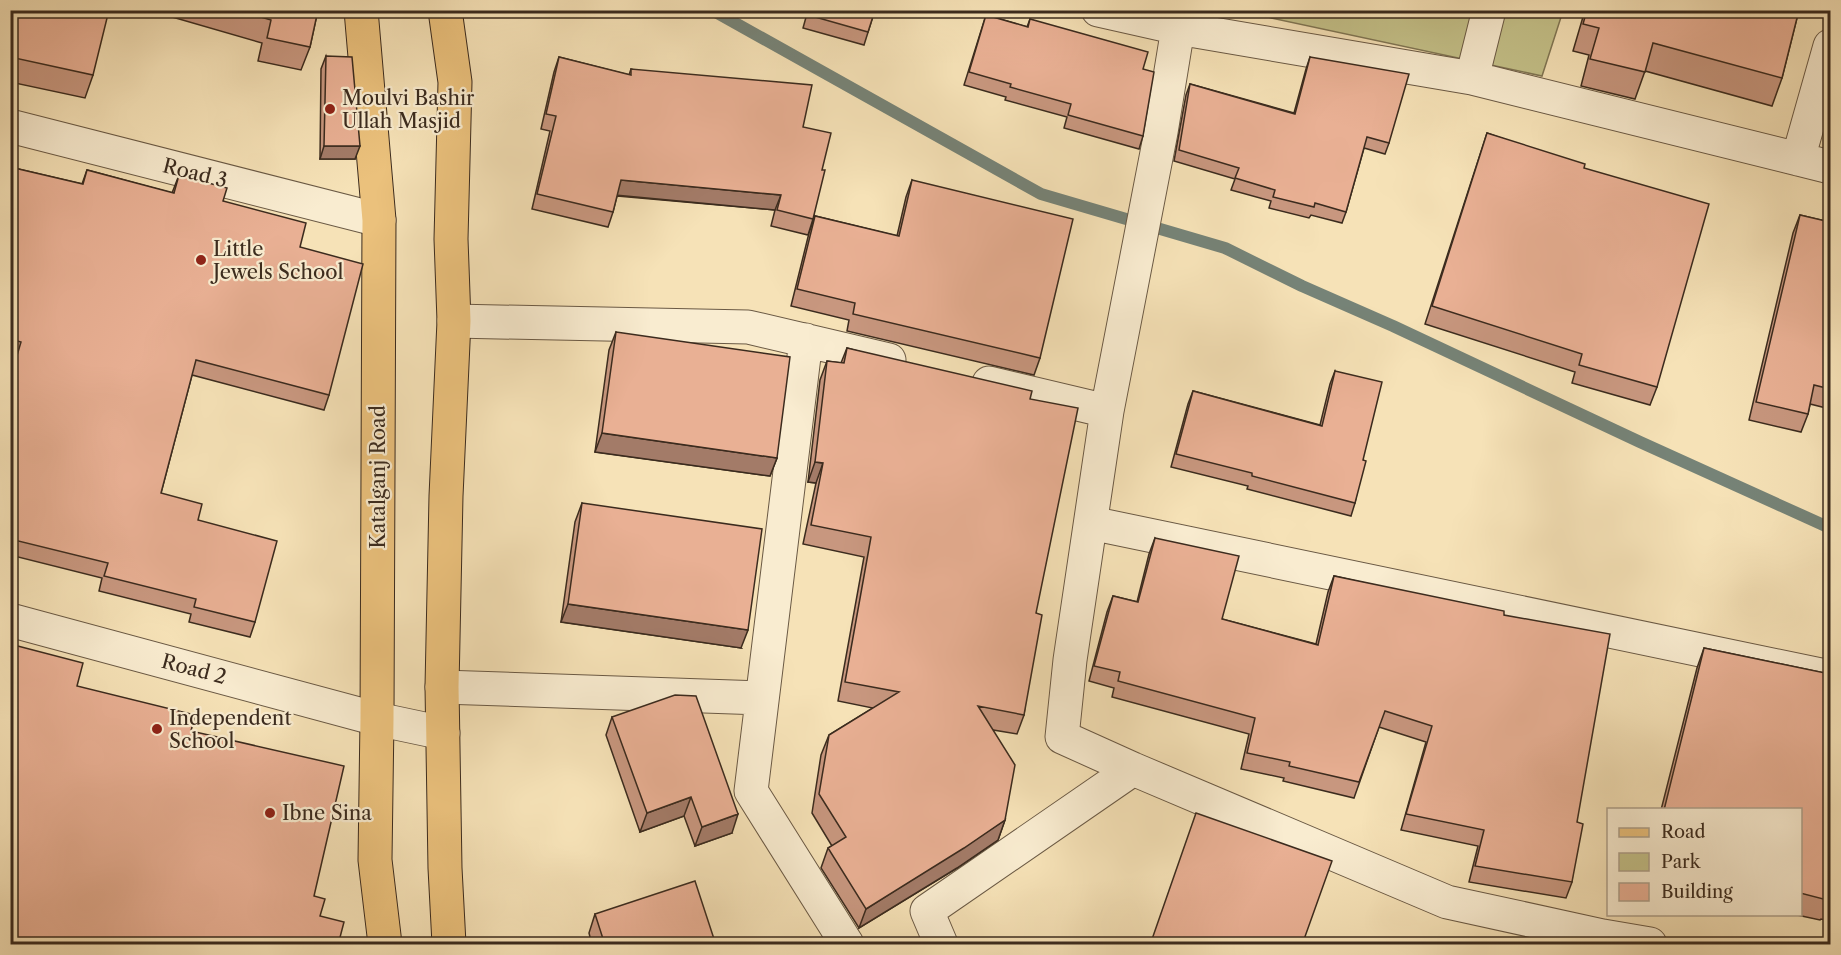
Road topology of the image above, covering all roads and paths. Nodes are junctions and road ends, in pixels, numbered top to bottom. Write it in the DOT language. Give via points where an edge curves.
graph roads {
  1 [pos="361,10"];
  2 [pos="445,10"];
  3 [pos="1098,10"];
  4 [pos="1489,10"];
  5 [pos="1178,28"];
  6 [pos="1830,46"];
  7 [pos="1472,78"];
  8 [pos="10,126"];
  9 [pos="1798,159"];
  10 [pos="1830,167"];
  11 [pos="379,220"];
  12 [pos="454,321"];
  13 [pos="806,340"];
  14 [pos="922,368"];
  15 [pos="956,376"];
  16 [pos="1107,411"];
  17 [pos="1090,523"];
  18 [pos="10,620"];
  19 [pos="1830,677"];
  20 [pos="442,687"];
  21 [pos="762,698"];
  22 [pos="377,719"];
  23 [pos="443,733"];
  24 [pos="1133,769"];
  25 [pos="1601,940"];
  26 [pos="385,945"];
  27 [pos="449,945"];
  28 [pos="847,945"];
  29 [pos="941,945"];
  30 [pos="1650,945"];
  1 -- 11 [label="main road, Katalganj Road"];
  2 -- 12 [label="main road" via="455,82 451,239"];
  3 -- 5 [label="street"];
  4 -- 7 [label="street"];
  5 -- 7 [label="street"];
  5 -- 16 [label="street"];
  6 -- 9 [label="street"];
  7 -- 9 [label="street"];
  8 -- 11 [label="street, Road 3"];
  9 -- 10 [label="street"];
  11 -- 22 [label="main road, Katalganj Road"];
  12 -- 13 [label="street" via="748,327"];
  12 -- 20 [label="main road"];
  13 -- 14 [label="street"];
  13 -- 21 [label="street"];
  15 -- 16 [label="street"];
  16 -- 17 [label="street"];
  17 -- 19 [label="street"];
  17 -- 24 [label="street" via="1062,737"];
  18 -- 22 [label="street, Road 2"];
  20 -- 21 [label="street"];
  20 -- 23 [label="main road"];
  21 -- 28 [label="street" via="751,791"];
  22 -- 23 [label="street, Road 2"];
  22 -- 26 [label="main road, Katalganj Road" via="375,860"];
  23 -- 27 [label="main road"];
  24 -- 25 [label="street" via="1447,902"];
  24 -- 29 [label="street" via="927,911"];
  25 -- 30 [label="street"];
}
